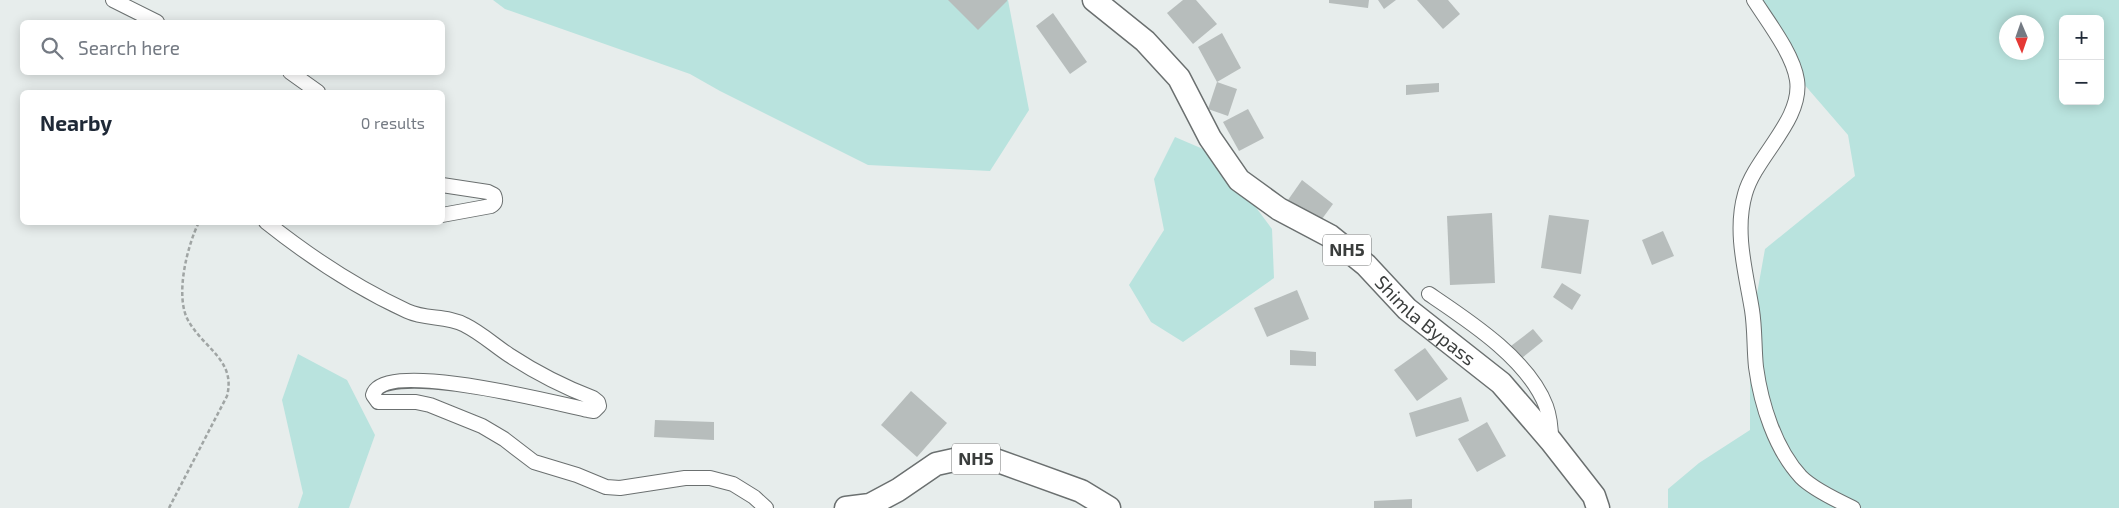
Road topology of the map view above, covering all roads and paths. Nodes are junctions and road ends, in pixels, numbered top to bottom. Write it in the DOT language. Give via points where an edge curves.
graph roads {
  1 [pos="114,0"];
  2 [pos="1094,0"];
  3 [pos="1754,0"];
  4 [pos="153,20"];
  5 [pos="294,75"];
  6 [pos="315,90"];
  7 [pos="445,185"];
  8 [pos="445,215"];
  9 [pos="198,225"];
  10 [pos="270,225"];
  11 [pos="1429,294"];
  12 [pos="1551,441"];
  13 [pos="169,508"];
  14 [pos="766,508"];
  15 [pos="846,508"];
  16 [pos="1109,508"];
  17 [pos="1598,508"];
  18 [pos="1853,508"];
  1 -- 4 [label="street"];
  2 -- 12 [label="highway, Shimla Bypass / NH5" via="1145,41 1179,78 1210,138 1239,180 1279,209 1330,236 1366,265 1407,309 1501,383"];
  3 -- 18 [label="street" via="1791,61 1797,80 1796,102 1755,171 1745,194 1740,220 1754,322 1756,367 1766,412 1782,450 1802,478"];
  5 -- 6 [label="street"];
  7 -- 8 [label="street" via="488,192 496,199 491,206"];
  9 -- 13 [label="path" via="189,252 182,303 188,321 223,363 230,385"];
  10 -- 14 [label="street" via="331,269 407,311 421,316 453,319 544,375 593,398 599,406 594,411 457,383 428,381 379,387 373,395 378,402 430,405 482,426 534,462 606,487 710,478 734,484"];
  11 -- 12 [label="street" via="1491,338 1534,385 1546,406"];
  12 -- 17 [label="highway, Shimla Bypass / NH5" via="1594,496"];
  15 -- 16 [label="highway, NH5" via="870,505 936,464 963,458 998,461 1081,491"];
}
